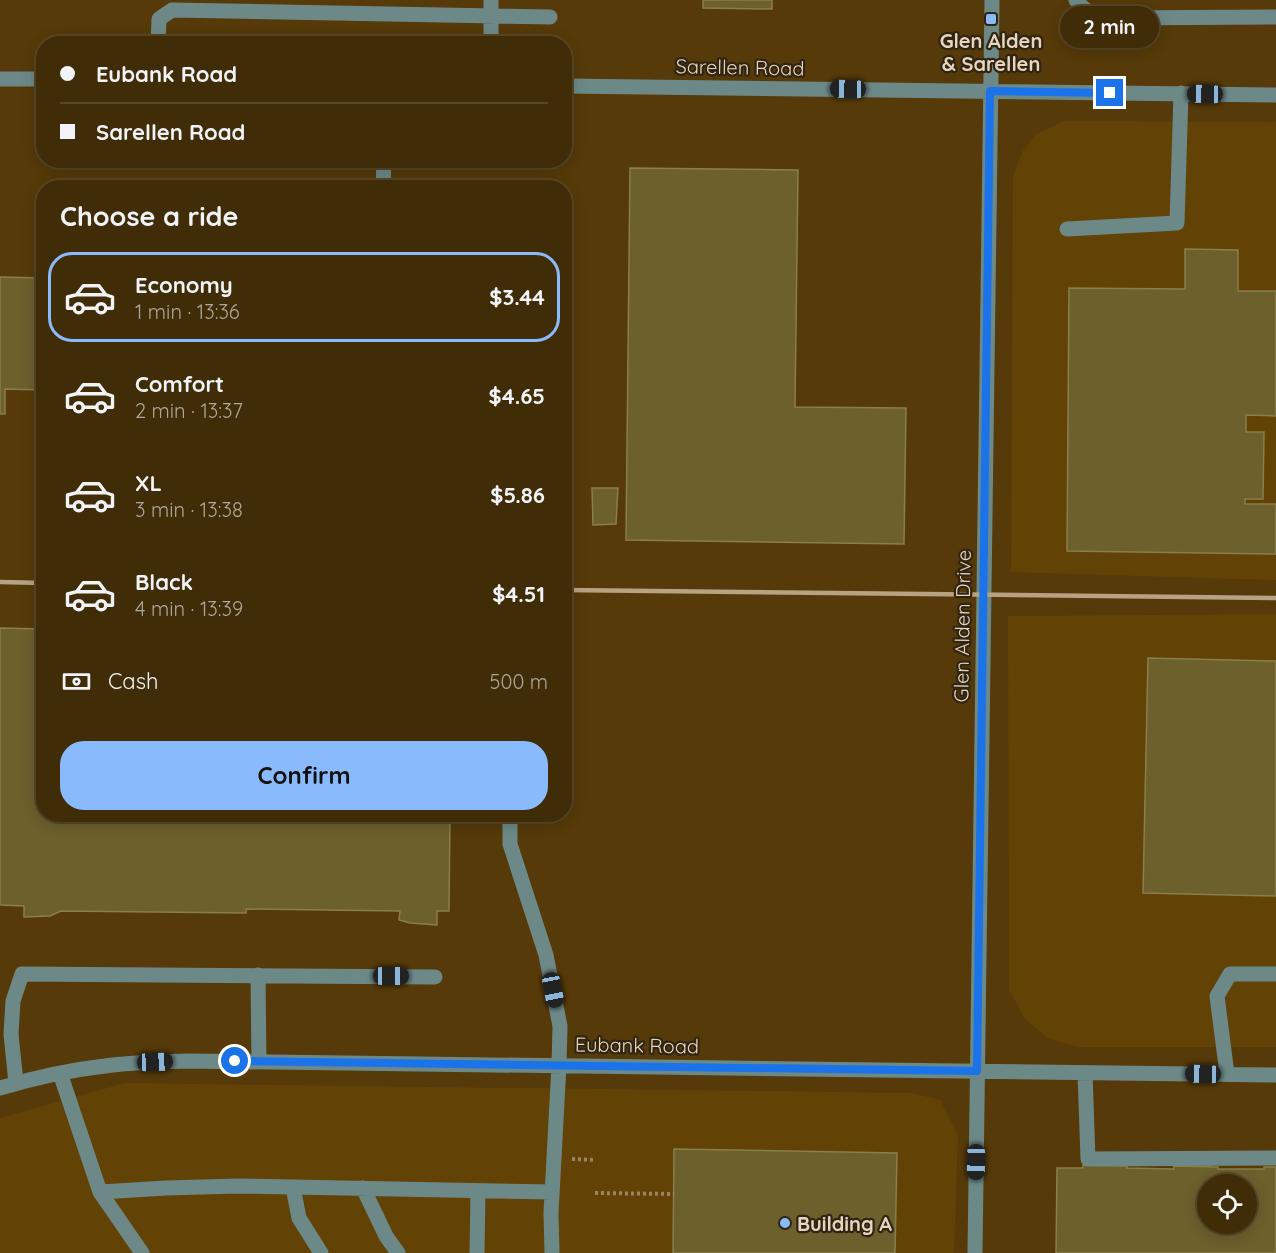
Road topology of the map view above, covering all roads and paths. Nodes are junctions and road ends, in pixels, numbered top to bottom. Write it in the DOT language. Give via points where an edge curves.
graph roads {
  1 [pos="491,0"];
  2 [pos="992,0"];
  3 [pos="1076,0"];
  4 [pos="491,16"];
  5 [pos="550,17"];
  6 [pos="1276,17"];
  7 [pos="158,36"];
  8 [pos="491,36"];
  9 [pos="0,78"];
  10 [pos="36,79"];
  11 [pos="572,86"];
  12 [pos="990,91"];
  13 [pos="1181,93"];
  14 [pos="1276,94"];
  15 [pos="1067,229"];
  16 [pos="510,822"];
  17 [pos="1276,974"];
  18 [pos="258,975"];
  19 [pos="435,977"];
  20 [pos="0,1011"];
  21 [pos="10,1034"];
  22 [pos="259,1062"];
  23 [pos="559,1065"];
  24 [pos="977,1071"];
  25 [pos="1085,1072"];
  26 [pos="60,1073"];
  27 [pos="1227,1074"];
  28 [pos="1276,1075"];
  29 [pos="16,1083"];
  30 [pos="0,1088"];
  31 [pos="1276,1158"];
  32 [pos="293,1187"];
  33 [pos="363,1188"];
  34 [pos="100,1192"];
  35 [pos="478,1192"];
  36 [pos="552,1192"];
  37 [pos="595,1193"];
  38 [pos="674,1194"];
  39 [pos="142,1253"];
  40 [pos="321,1253"];
  41 [pos="398,1253"];
  42 [pos="477,1253"];
  43 [pos="552,1253"];
  44 [pos="975,1253"];
  1 -- 4 [label="street"];
  2 -- 12 [label="street, Glen Alden Drive"];
  3 -- 6 [label="street" via="1090,14 1112,18"];
  4 -- 5 [label="street"];
  4 -- 7 [label="street" via="172,10 159,19"];
  4 -- 8 [label="street"];
  9 -- 10 [label="street"];
  11 -- 12 [label="street, Sarellen Road"];
  12 -- 13 [label="street, Sarellen Road"];
  12 -- 24 [label="street, Glen Alden Drive"];
  13 -- 14 [label="street, Sarellen Road"];
  13 -- 15 [label="street" via="1177,223"];
  16 -- 23 [label="street" via="510,844 546,955 560,1026"];
  17 -- 27 [label="street" via="1230,974 1217,996"];
  18 -- 19 [label="street"];
  18 -- 21 [label="street" via="22,974 13,1001"];
  18 -- 22 [label="street"];
  20 -- 21 [label="street"];
  21 -- 29 [label="street"];
  22 -- 23 [label="street, Eubank Road"];
  22 -- 26 [label="street, Eubank Road" via="139,1062"];
  23 -- 24 [label="street, Eubank Road"];
  23 -- 36 [label="street"];
  24 -- 25 [label="street, Eubank Road"];
  24 -- 44 [label="street, Glen Alden Drive"];
  25 -- 27 [label="street, Eubank Road"];
  25 -- 31 [label="street" via="1088,1159"];
  26 -- 29 [label="street, Eubank Road"];
  26 -- 34 [label="street"];
  27 -- 28 [label="street, Eubank Road"];
  29 -- 30 [label="street, Eubank Road"];
  32 -- 33 [label="street"];
  32 -- 34 [label="street"];
  32 -- 40 [label="street" via="299,1218"];
  33 -- 35 [label="street"];
  33 -- 41 [label="street"];
  34 -- 39 [label="street"];
  35 -- 36 [label="street"];
  35 -- 42 [label="street"];
  36 -- 43 [label="street"];
  37 -- 38 [label="path"];
}
